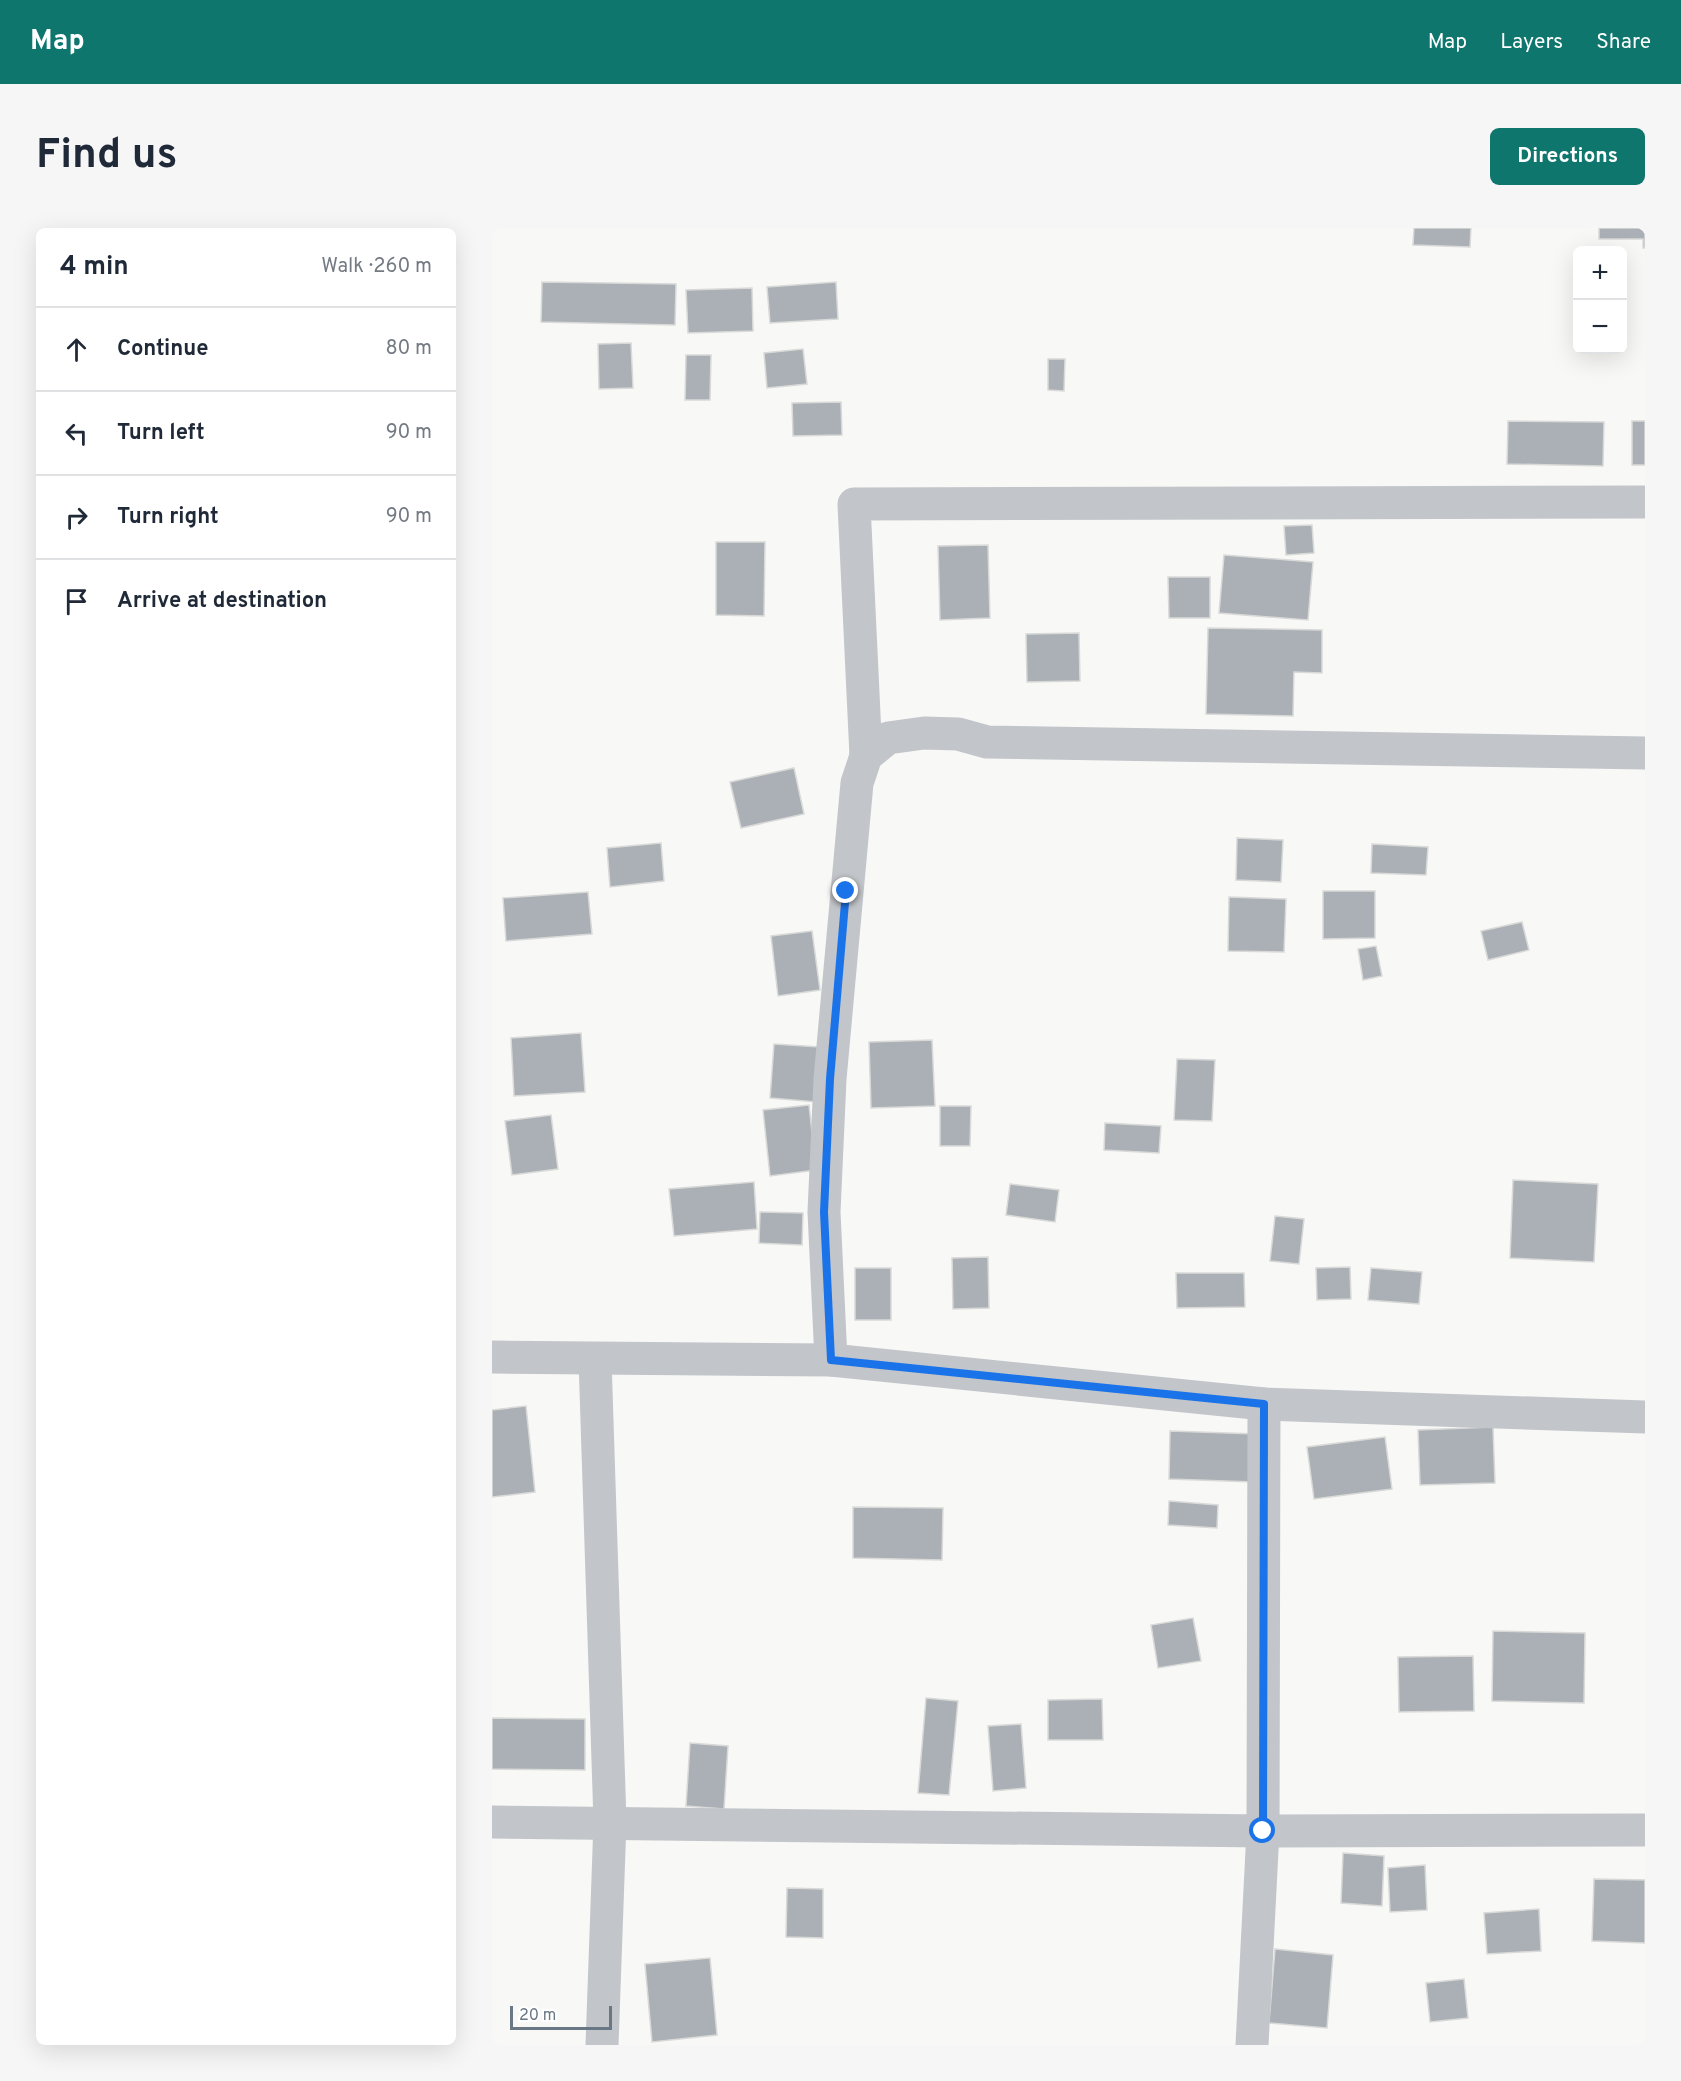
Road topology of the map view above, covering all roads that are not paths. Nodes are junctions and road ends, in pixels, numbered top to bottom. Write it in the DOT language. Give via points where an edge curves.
graph roads {
  1 [pos="1645,502"];
  2 [pos="1645,753"];
  3 [pos="866,756"];
  4 [pos="492,1357"];
  5 [pos="595,1359"];
  6 [pos="831,1360"];
  7 [pos="1264,1404"];
  8 [pos="1645,1418"];
  9 [pos="492,1822"];
  10 [pos="610,1822"];
  11 [pos="1645,1830"];
  12 [pos="1263,1831"];
  13 [pos="602,2045"];
  14 [pos="1252,2045"];
  1 -- 3 [label="street" via="854,504"];
  2 -- 3 [label="street" via="987,742 958,734 924,733 888,738"];
  3 -- 6 [label="street" via="856,783 830,1079 824,1212"];
  4 -- 5 [label="street"];
  5 -- 6 [label="street"];
  5 -- 10 [label="street"];
  6 -- 7 [label="street"];
  7 -- 8 [label="street"];
  7 -- 12 [label="street"];
  9 -- 10 [label="street"];
  10 -- 12 [label="street"];
  10 -- 13 [label="street"];
  11 -- 12 [label="street"];
  12 -- 14 [label="street"];
}
